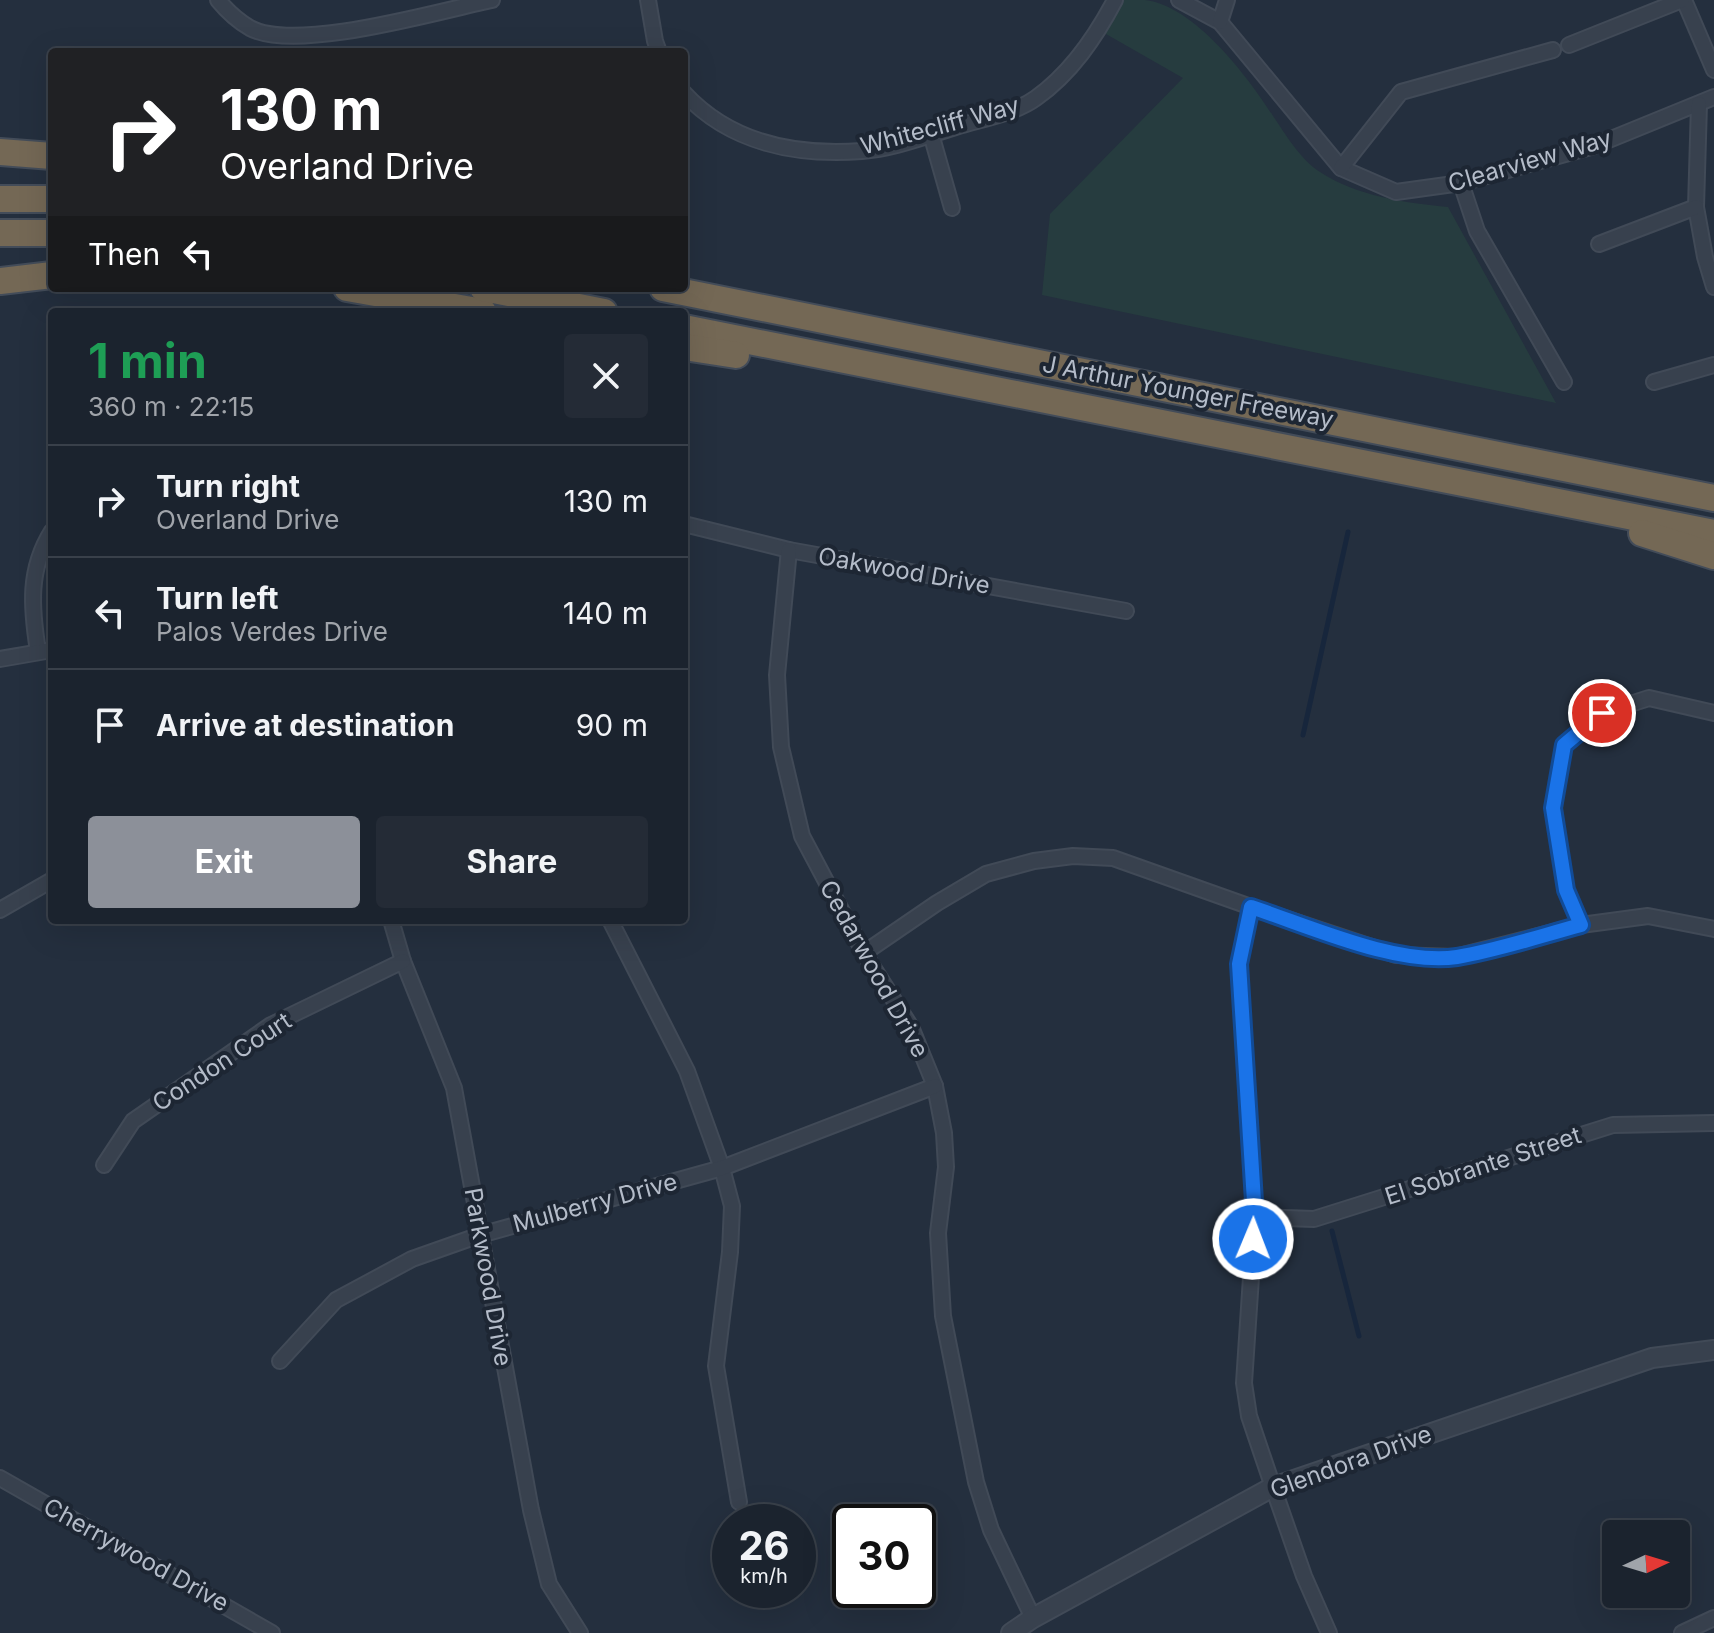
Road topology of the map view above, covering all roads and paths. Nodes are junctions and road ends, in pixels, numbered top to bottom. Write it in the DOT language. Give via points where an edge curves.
graph roads {
  1 [pos="218,0"];
  2 [pos="492,0"];
  3 [pos="648,0"];
  4 [pos="1115,0"];
  5 [pos="1179,0"];
  6 [pos="1227,0"];
  7 [pos="1683,0"];
  8 [pos="1220,22"];
  9 [pos="1569,45"];
  10 [pos="658,48"];
  11 [pos="1553,50"];
  12 [pos="1714,70"];
  13 [pos="688,97"];
  14 [pos="1714,97"];
  15 [pos="1699,104"];
  16 [pos="931,134"];
  17 [pos="0,152"];
  18 [pos="48,156"];
  19 [pos="1341,168"];
  20 [pos="1461,183"];
  21 [pos="0,199"];
  22 [pos="48,199"];
  23 [pos="1696,207"];
  24 [pos="952,208"];
  25 [pos="0,233"];
  26 [pos="48,233"];
  27 [pos="1599,244"];
  28 [pos="48,275"];
  29 [pos="0,281"];
  30 [pos="1714,287"];
  31 [pos="370,292"];
  32 [pos="503,292"];
  33 [pos="683,292"];
  34 [pos="460,308"];
  35 [pos="584,308"];
  36 [pos="688,329"];
  37 [pos="688,348"];
  38 [pos="1714,365"];
  39 [pos="945,379"];
  40 [pos="1564,382"];
  41 [pos="1654,382"];
  42 [pos="1508,455"];
  43 [pos="1714,484"];
  44 [pos="1513,492"];
  45 [pos="1714,498"];
  46 [pos="688,525"];
  47 [pos="1714,533"];
  48 [pos="48,537"];
  49 [pos="789,550"];
  50 [pos="1714,556"];
  51 [pos="1126,611"];
  52 [pos="45,650"];
  53 [pos="0,659"];
  54 [pos="1714,713"];
  55 [pos="48,882"];
  56 [pos="1251,907"];
  57 [pos="0,910"];
  58 [pos="392,924"];
  59 [pos="612,924"];
  60 [pos="1581,925"];
  61 [pos="1714,929"];
  62 [pos="864,953"];
  63 [pos="403,961"];
  64 [pos="935,1086"];
  65 [pos="1714,1123"];
  66 [pos="104,1165"];
  67 [pos="722,1168"];
  68 [pos="1255,1217"];
  69 [pos="480,1235"];
  70 [pos="1714,1350"];
  71 [pos="280,1361"];
  72 [pos="0,1478"];
  73 [pos="1273,1487"];
  74 [pos="739,1502"];
  75 [pos="1033,1618"];
  76 [pos="1714,1618"];
  77 [pos="272,1633"];
  78 [pos="580,1633"];
  79 [pos="1011,1633"];
  80 [pos="1329,1633"];
  81 [pos="1682,1633"];
  1 -- 2 [label="street" via="252,29 323,36"];
  3 -- 10 [label="street"];
  4 -- 16 [label="street, Whitecliff Way" via="1066,73 1033,100"];
  5 -- 8 [label="street"];
  6 -- 8 [label="street"];
  7 -- 9 [label="street"];
  7 -- 12 [label="street"];
  8 -- 19 [label="street, Clearview Way"];
  11 -- 19 [label="street" via="1401,92"];
  13 -- 16 [label="street, Whitecliff Way" via="720,125 784,148 864,151"];
  14 -- 15 [label="street, Clearview Way"];
  15 -- 20 [label="street, Clearview Way" via="1594,146"];
  15 -- 23 [label="street"];
  16 -- 24 [label="street"];
  17 -- 18 [label="highway"];
  19 -- 20 [label="street, Clearview Way" via="1396,192"];
  20 -- 40 [label="street" via="1477,231"];
  21 -- 22 [label="highway"];
  23 -- 27 [label="street"];
  23 -- 30 [label="street"];
  25 -- 26 [label="highway"];
  28 -- 29 [label="highway"];
  31 -- 34 [label="highway"];
  32 -- 35 [label="highway"];
  33 -- 42 [label="highway, J Arthur Younger Freeway"];
  36 -- 39 [label="highway, J Arthur Younger Freeway"];
  37 -- 39 [label="highway"];
  38 -- 41 [label="street"];
  39 -- 44 [label="highway, J Arthur Younger Freeway"];
  42 -- 43 [label="highway"];
  42 -- 45 [label="highway, J Arthur Younger Freeway"];
  44 -- 47 [label="highway, J Arthur Younger Freeway"];
  44 -- 50 [label="highway"];
  46 -- 49 [label="street, Oakwood Drive"];
  48 -- 52 [label="street" via="32,593"];
  49 -- 51 [label="street, Oakwood Drive"];
  49 -- 62 [label="street, Cedarwood Drive" via="777,675 781,747 802,836"];
  52 -- 53 [label="street"];
  54 -- 60 [label="street" via="1649,698 1602,713 1564,745 1553,808 1566,890"];
  55 -- 57 [label="street"];
  56 -- 60 [label="street" via="1396,955 1426,957 1455,957"];
  56 -- 62 [label="street" via="1113,858 1047,859 986,874"];
  56 -- 68 [label="street" via="1239,964"];
  58 -- 63 [label="street, Parkwood Drive"];
  59 -- 67 [label="street" via="687,1071"];
  60 -- 61 [label="street" via="1648,916"];
  62 -- 64 [label="street, Cedarwood Drive" via="911,1027"];
  63 -- 66 [label="street, Condon Court" via="271,1025 133,1121"];
  63 -- 69 [label="street, Parkwood Drive" via="454,1088"];
  64 -- 67 [label="street, Mulberry Drive"];
  64 -- 75 [label="street, Cedarwood Drive" via="946,1167 938,1233 943,1316 976,1482 991,1530"];
  65 -- 68 [label="street, El Sobrante Street" via="1613,1125 1314,1219"];
  67 -- 69 [label="street, Mulberry Drive"];
  67 -- 74 [label="street" via="732,1206 716,1366"];
  68 -- 73 [label="street" via="1244,1383 1249,1416"];
  69 -- 71 [label="street, Mulberry Drive" via="412,1259 336,1300"];
  69 -- 78 [label="street, Parkwood Drive" via="549,1584"];
  70 -- 73 [label="street, Glendora Drive" via="1652,1358"];
  72 -- 77 [label="street, Cherrywood Drive"];
  73 -- 75 [label="street, Glendora Drive"];
  73 -- 80 [label="street"];
  75 -- 79 [label="street, Glendora Drive"];
  76 -- 81 [label="street"];
}
